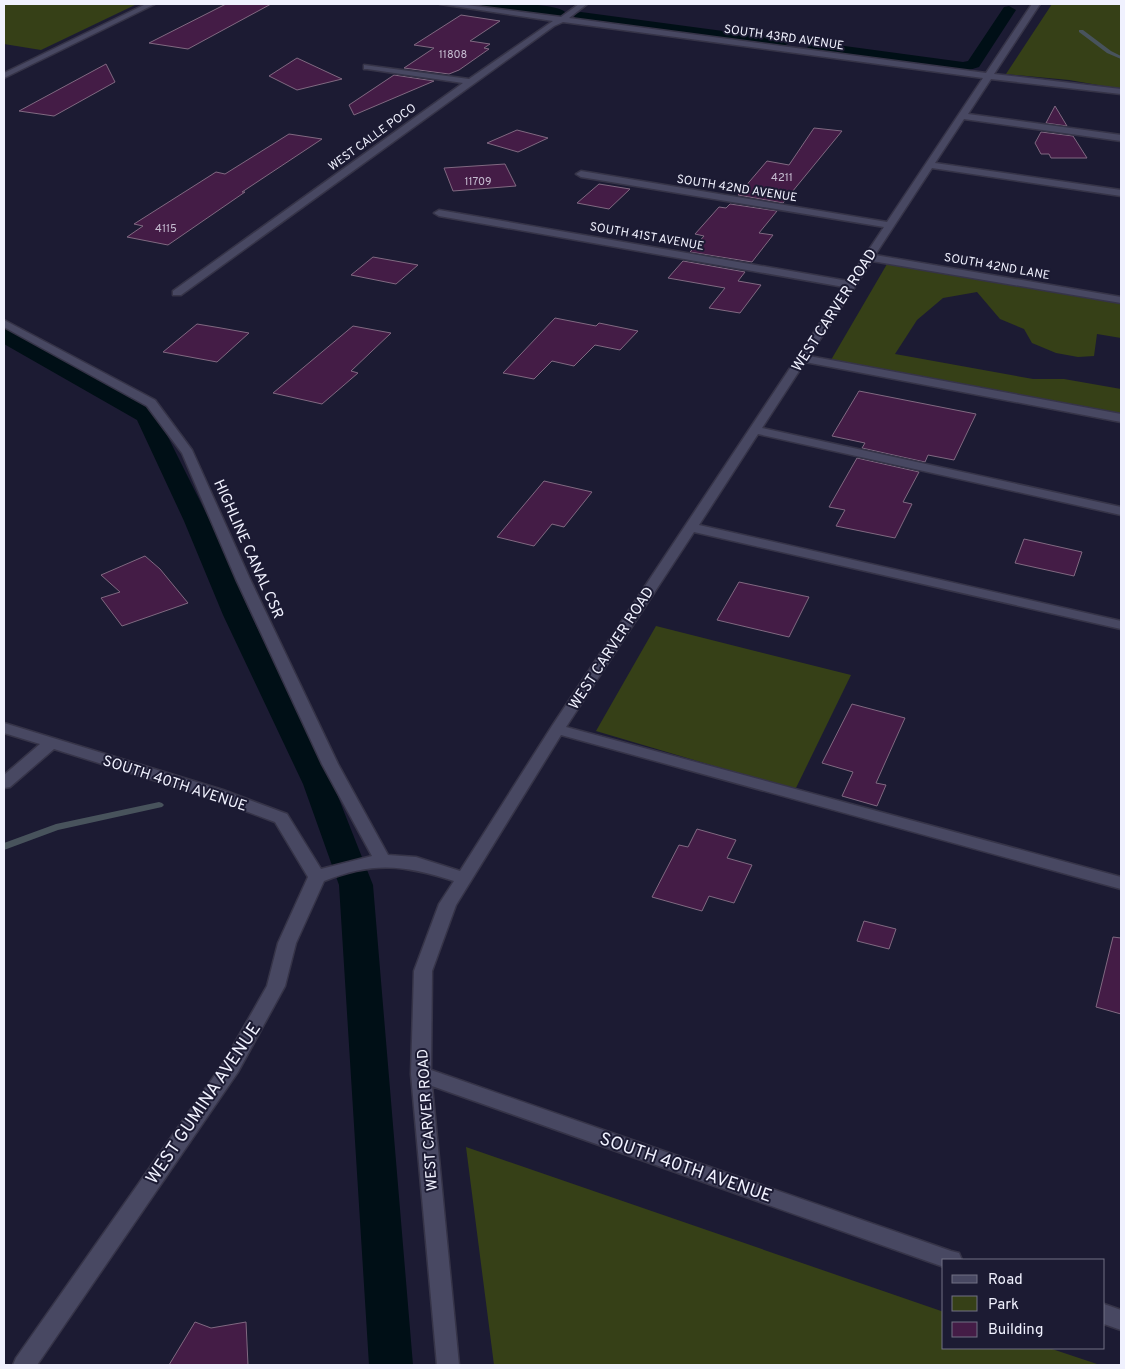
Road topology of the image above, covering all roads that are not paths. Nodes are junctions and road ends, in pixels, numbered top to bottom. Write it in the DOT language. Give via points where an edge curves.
graph roads {
  1 [pos="151,4"];
  2 [pos="444,4"];
  3 [pos="583,4"];
  4 [pos="1036,4"];
  5 [pos="562,20"];
  6 [pos="368,67"];
  7 [pos="4,76"];
  8 [pos="987,76"];
  9 [pos="470,82"];
  10 [pos="1121,92"];
  11 [pos="963,116"];
  12 [pos="1121,138"];
  13 [pos="930,165"];
  14 [pos="581,174"];
  15 [pos="1121,193"];
  16 [pos="439,213"];
  17 [pos="890,226"];
  18 [pos="869,257"];
  19 [pos="851,285"];
  20 [pos="177,293"];
  21 [pos="1121,300"];
  22 [pos="4,323"];
  23 [pos="804,358"];
  24 [pos="1121,418"];
  25 [pos="755,430"];
  26 [pos="1121,511"];
  27 [pos="691,527"];
  28 [pos="1121,625"];
  29 [pos="4,728"];
  30 [pos="557,729"];
  31 [pos="51,743"];
  32 [pos="4,784"];
  33 [pos="384,862"];
  34 [pos="317,877"];
  35 [pos="464,878"];
  36 [pos="1121,883"];
  37 [pos="420,1074"];
  38 [pos="948,1259"];
  39 [pos="1105,1314"];
  40 [pos="1121,1320"];
  41 [pos="24,1365"];
  42 [pos="448,1365"];
  1 -- 7 [label="street"];
  2 -- 5 [label="street, SOUTH 43RD AVENUE"];
  3 -- 5 [label="street, WEST CALLE POCO"];
  4 -- 8 [label="street, WEST CARVER ROAD"];
  5 -- 8 [label="street, SOUTH 43RD AVENUE"];
  5 -- 9 [label="street, WEST CALLE POCO" via="551,24"];
  6 -- 9 [label="street"];
  8 -- 10 [label="street, SOUTH 43RD AVENUE"];
  8 -- 11 [label="street, WEST CARVER ROAD"];
  9 -- 20 [label="street, WEST CALLE POCO"];
  11 -- 12 [label="street"];
  11 -- 13 [label="street, WEST CARVER ROAD"];
  13 -- 15 [label="street"];
  13 -- 17 [label="street, WEST CARVER ROAD"];
  14 -- 17 [label="street, SOUTH 42ND AVENUE"];
  16 -- 19 [label="street, SOUTH 41ST AVENUE"];
  17 -- 18 [label="street, WEST CARVER ROAD"];
  18 -- 19 [label="street, WEST CARVER ROAD"];
  18 -- 21 [label="street, SOUTH 42ND LANE"];
  19 -- 23 [label="street, WEST CARVER ROAD"];
  22 -- 33 [label="street, HIGHLINE CANAL CSR" via="151,403 188,453 330,764"];
  23 -- 24 [label="street"];
  23 -- 25 [label="street, WEST CARVER ROAD"];
  25 -- 26 [label="street"];
  25 -- 27 [label="street, WEST CARVER ROAD"];
  27 -- 28 [label="street"];
  27 -- 30 [label="street, WEST CARVER ROAD"];
  29 -- 31 [label="street, SOUTH 40TH AVENUE"];
  30 -- 35 [label="street, WEST CARVER ROAD"];
  30 -- 36 [label="street"];
  31 -- 32 [label="street"];
  31 -- 34 [label="street, SOUTH 40TH AVENUE" via="217,794 281,818"];
  33 -- 34 [label="street" via="337,868"];
  33 -- 35 [label="street" via="414,863"];
  34 -- 41 [label="street, WEST GUMINA AVENUE" via="287,943 276,986 231,1067"];
  35 -- 37 [label="street, WEST CARVER ROAD" via="448,904 424,971"];
  37 -- 38 [label="street, SOUTH 40TH AVENUE"];
  37 -- 42 [label="street, WEST CARVER ROAD"];
  39 -- 40 [label="street"];
}
